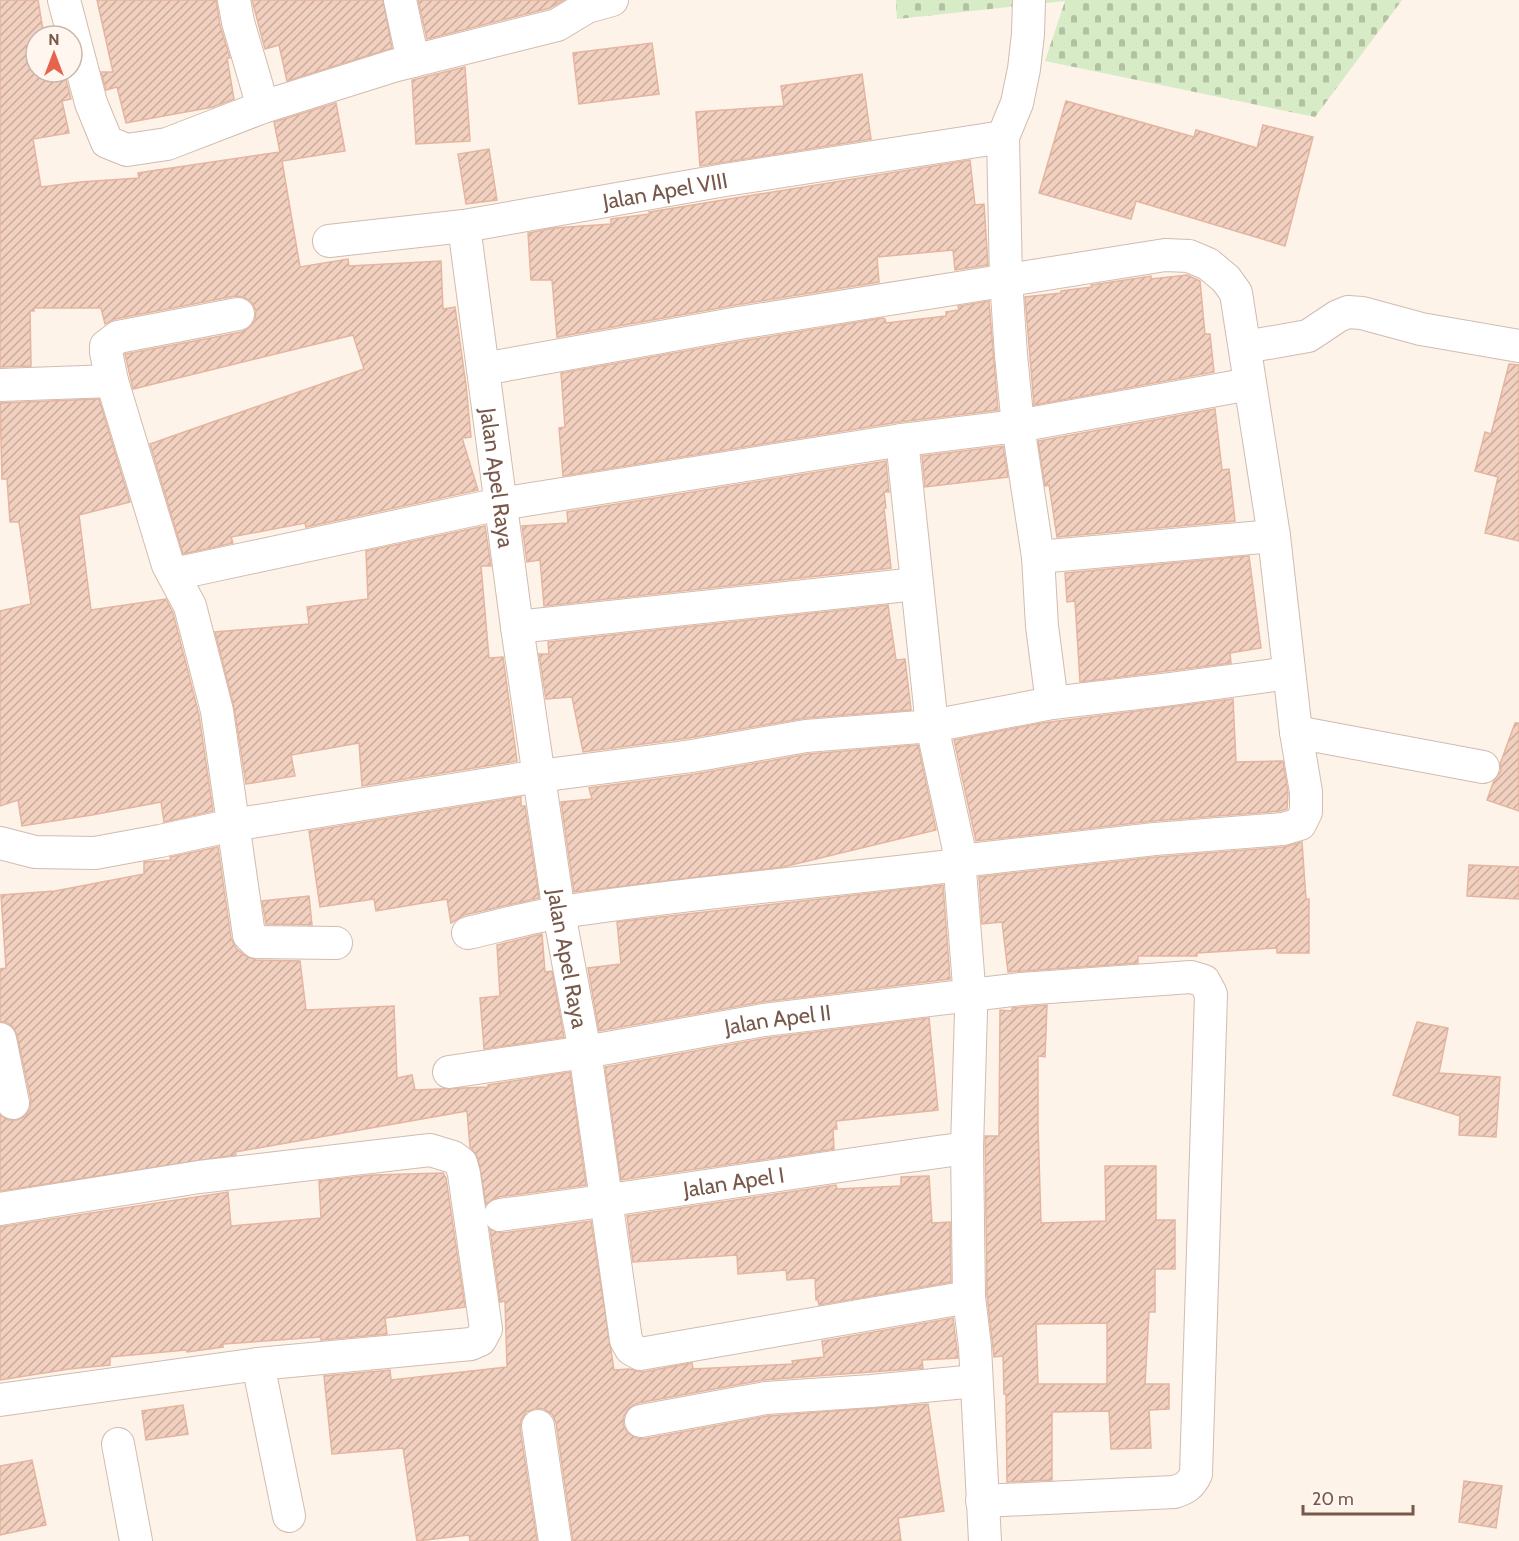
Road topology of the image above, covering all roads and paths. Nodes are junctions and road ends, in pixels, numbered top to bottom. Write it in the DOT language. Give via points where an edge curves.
graph roads {
  1 [pos="64,0"];
  2 [pos="234,0"];
  3 [pos="400,0"];
  4 [pos="1029,0"];
  5 [pos="595,2"];
  6 [pos="413,61"];
  7 [pos="262,107"];
  8 [pos="1003,137"];
  9 [pos="464,226"];
  10 [pos="329,241"];
  11 [pos="1006,279"];
  12 [pos="238,314"];
  13 [pos="1519,346"];
  14 [pos="1245,347"];
  15 [pos="483,369"];
  16 [pos="112,381"];
  17 [pos="0,384"];
  18 [pos="1250,384"];
  19 [pos="1018,426"];
  20 [pos="902,440"];
  21 [pos="500,504"];
  22 [pos="1274,536"];
  23 [pos="1038,557"];
  24 [pos="174,574"];
  25 [pos="916,584"];
  26 [pos="517,627"];
  27 [pos="1290,672"];
  28 [pos="1052,703"];
  29 [pos="932,726"];
  30 [pos="1296,732"];
  31 [pos="1483,767"];
  32 [pos="539,776"];
  33 [pos="233,825"];
  34 [pos="0,843"];
  35 [pos="960,863"];
  36 [pos="559,913"];
  37 [pos="468,933"];
  38 [pos="336,943"];
  39 [pos="970,995"];
  40 [pos="0,1039"];
  41 [pos="585,1053"];
  42 [pos="449,1072"];
  43 [pos="13,1103"];
  44 [pos="967,1148"];
  45 [pos="606,1202"];
  46 [pos="0,1209"];
  47 [pos="500,1215"];
  48 [pos="969,1297"];
  49 [pos="258,1364"];
  50 [pos="976,1381"];
  51 [pos="0,1400"];
  52 [pos="641,1421"];
  53 [pos="538,1426"];
  54 [pos="118,1444"];
  55 [pos="982,1501"];
  56 [pos="289,1516"];
  57 [pos="136,1541"];
  58 [pos="555,1541"];
  59 [pos="985,1541"];
  1 -- 7 [label="street" via="91,103 107,142 127,150 167,144"];
  2 -- 7 [label="street"];
  3 -- 6 [label="street"];
  4 -- 8 [label="street" via="1024,69 1017,103"];
  5 -- 6 [label="street" via="557,25"];
  6 -- 7 [label="street"];
  8 -- 9 [label="street, Jalan Apel VIII"];
  8 -- 11 [label="street"];
  9 -- 10 [label="street, Jalan Apel VIII"];
  9 -- 15 [label="street, Jalan Apel Raya"];
  11 -- 14 [label="street" via="1165,255 1189,256 1208,264 1236,292"];
  11 -- 15 [label="street"];
  11 -- 19 [label="street"];
  12 -- 16 [label="street" via="118,337 106,346"];
  13 -- 14 [label="street" via="1348,312 1308,336"];
  14 -- 18 [label="street"];
  15 -- 21 [label="street, Jalan Apel Raya"];
  16 -- 17 [label="street"];
  16 -- 24 [label="street"];
  18 -- 19 [label="street"];
  18 -- 22 [label="street"];
  19 -- 20 [label="street"];
  19 -- 23 [label="street"];
  20 -- 21 [label="street"];
  20 -- 25 [label="street"];
  21 -- 24 [label="street"];
  21 -- 26 [label="street, Jalan Apel Raya"];
  22 -- 23 [label="street"];
  22 -- 27 [label="street"];
  23 -- 28 [label="street"];
  24 -- 33 [label="street" via="189,606 217,711"];
  25 -- 26 [label="street"];
  25 -- 29 [label="street"];
  26 -- 32 [label="street, Jalan Apel Raya"];
  27 -- 28 [label="street"];
  27 -- 30 [label="street"];
  28 -- 29 [label="street"];
  29 -- 32 [label="street" via="806,736"];
  29 -- 35 [label="street"];
  30 -- 31 [label="street"];
  30 -- 35 [label="street" via="1306,792 1306,812 1300,825"];
  32 -- 33 [label="street"];
  32 -- 36 [label="street, Jalan Apel Raya"];
  33 -- 34 [label="street" via="95,853 35,852"];
  33 -- 38 [label="street" via="249,936 256,942"];
  35 -- 36 [label="street"];
  35 -- 39 [label="street"];
  36 -- 37 [label="street"];
  36 -- 41 [label="street, Jalan Apel Raya"];
  39 -- 41 [label="street, Jalan Apel II" via="764,1020"];
  39 -- 44 [label="street"];
  39 -- 55 [label="street, Jalan Apel II" via="1191,977 1204,981 1211,994 1194,1480 1174,1492"];
  40 -- 43 [label="street"];
  41 -- 42 [label="street, Jalan Apel II"];
  41 -- 45 [label="street, Jalan Apel Raya"];
  44 -- 45 [label="street, Jalan Apel I"];
  44 -- 48 [label="street"];
  45 -- 47 [label="street, Jalan Apel I"];
  45 -- 48 [label="street, Jalan Apel Raya" via="626,1340 640,1354"];
  46 -- 49 [label="street" via="199,1177 430,1150 461,1163 486,1329 480,1340 442,1348"];
  48 -- 50 [label="street"];
  49 -- 51 [label="street"];
  49 -- 56 [label="street"];
  50 -- 52 [label="street" via="766,1398"];
  50 -- 55 [label="street"];
  53 -- 58 [label="street"];
  54 -- 57 [label="street"];
  55 -- 59 [label="street"];
}
